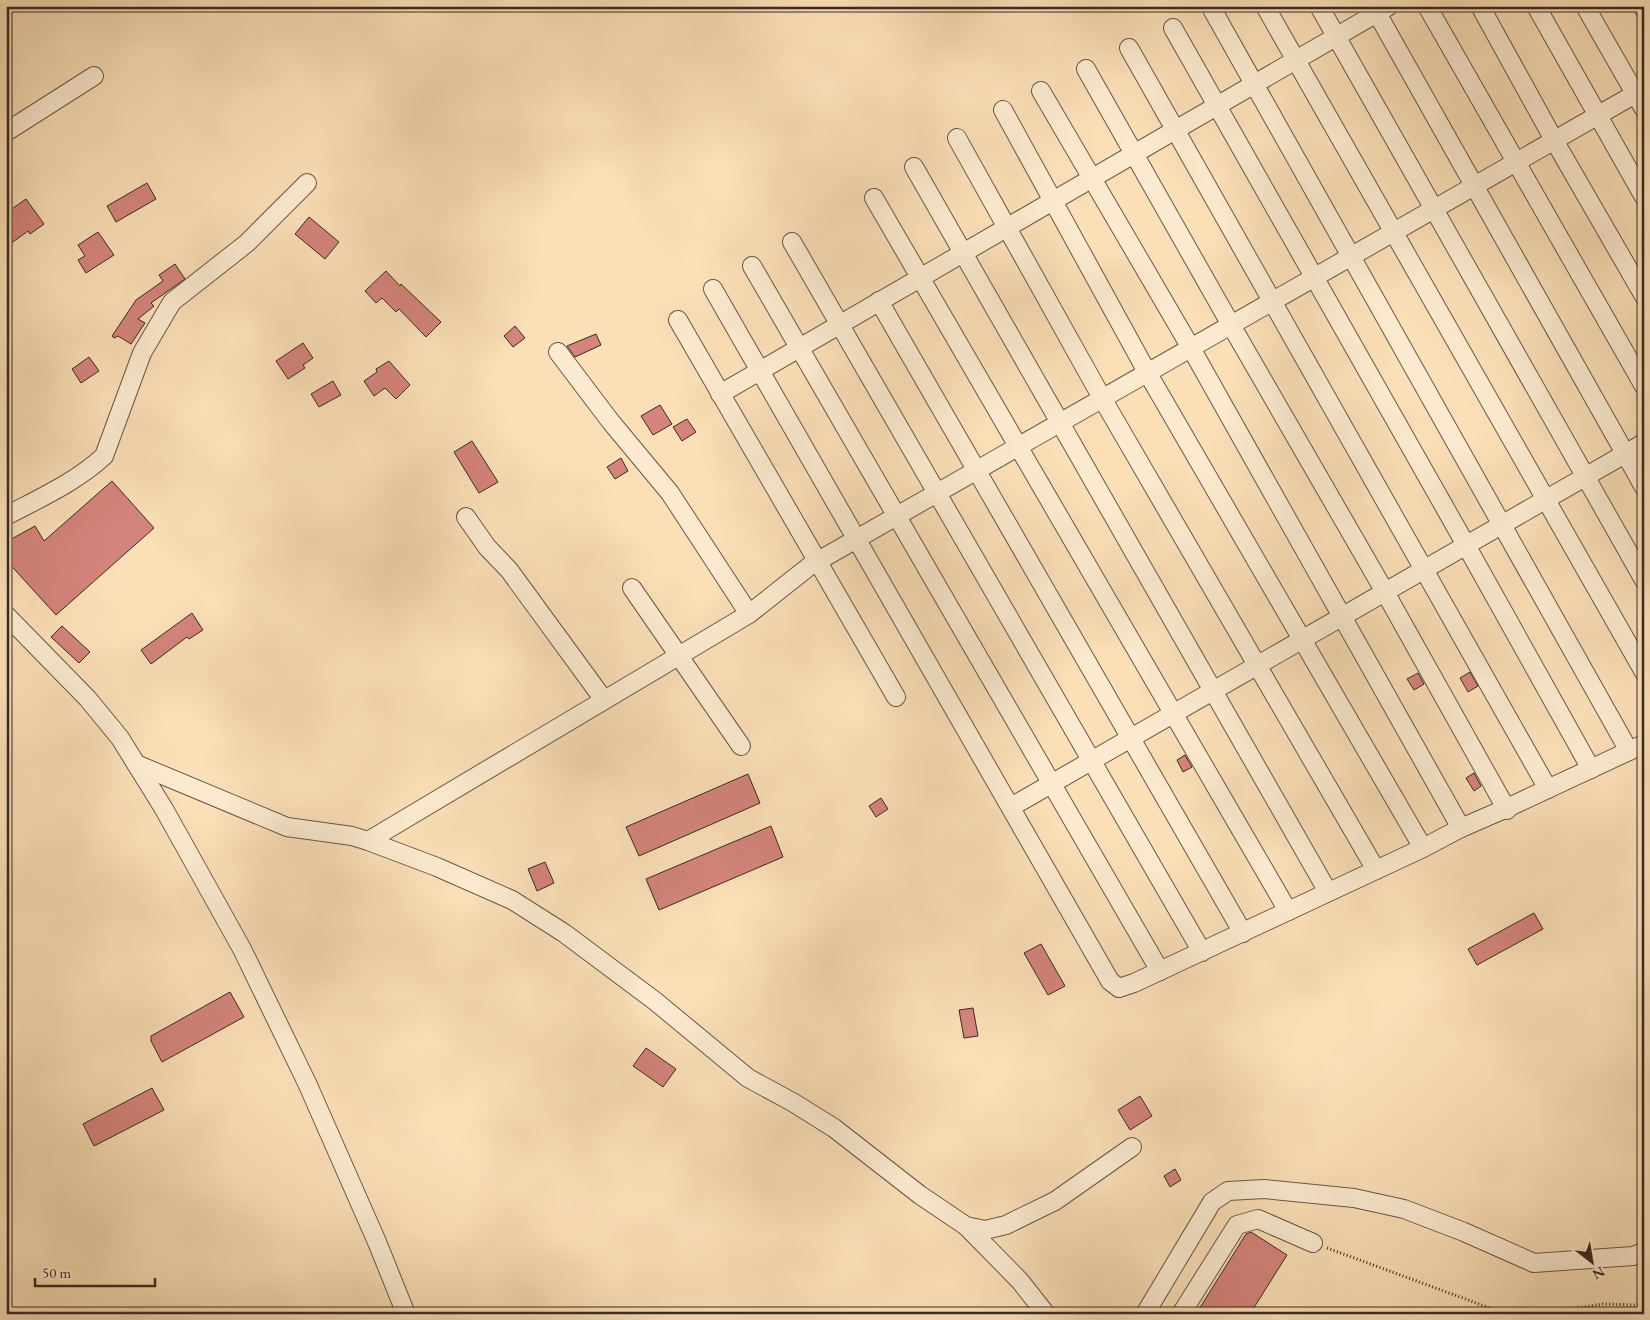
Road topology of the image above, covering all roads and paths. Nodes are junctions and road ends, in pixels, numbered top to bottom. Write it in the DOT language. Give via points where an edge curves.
graph roads {
  1 [pos="1265,6"];
  2 [pos="1319,6"];
  3 [pos="1427,6"];
  4 [pos="1480,6"];
  5 [pos="1536,6"];
  6 [pos="1585,6"];
  7 [pos="1212,9"];
  8 [pos="1380,9"];
  9 [pos="1173,28"];
  10 [pos="1336,37"];
  11 [pos="1129,48"];
  12 [pos="1295,60"];
  13 [pos="1086,69"];
  14 [pos="94,76"];
  15 [pos="1254,84"];
  16 [pos="1041,91"];
  17 [pos="1641,97"];
  18 [pos="1217,106"];
  19 [pos="1003,110"];
  20 [pos="1598,115"];
  21 [pos="1176,130"];
  22 [pos="6,132"];
  23 [pos="957,138"];
  24 [pos="1554,140"];
  25 [pos="1134,154"];
  26 [pos="1516,162"];
  27 [pos="914,167"];
  28 [pos="1092,178"];
  29 [pos="307,183"];
  30 [pos="1474,186"];
  31 [pos="1644,196"];
  32 [pos="874,198"];
  33 [pos="1053,201"];
  34 [pos="1434,209"];
  35 [pos="1006,227"];
  36 [pos="1393,232"];
  37 [pos="792,242"];
  38 [pos="963,253"];
  39 [pos="1351,256"];
  40 [pos="752,266"];
  41 [pos="1314,277"];
  42 [pos="920,278"];
  43 [pos="713,289"];
  44 [pos="1644,296"];
  45 [pos="879,301"];
  46 [pos="1272,301"];
  47 [pos="678,320"];
  48 [pos="839,324"];
  49 [pos="1231,325"];
  50 [pos="799,347"];
  51 [pos="1191,348"];
  52 [pos="558,352"];
  53 [pos="759,370"];
  54 [pos="1147,372"];
  55 [pos="1644,386"];
  56 [pos="720,394"];
  57 [pos="1102,398"];
  58 [pos="1060,423"];
  59 [pos="1644,442"];
  60 [pos="1018,446"];
  61 [pos="1625,454"];
  62 [pos="976,470"];
  63 [pos="1585,476"];
  64 [pos="1644,487"];
  65 [pos="937,493"];
  66 [pos="1545,499"];
  67 [pos="6,516"];
  68 [pos="897,516"];
  69 [pos="466,517"];
  70 [pos="1502,524"];
  71 [pos="856,539"];
  72 [pos="1466,545"];
  73 [pos="817,562"];
  74 [pos="1424,569"];
  75 [pos="1644,580"];
  76 [pos="632,588"];
  77 [pos="1385,592"];
  78 [pos="749,614"];
  79 [pos="6,615"];
  80 [pos="1343,616"];
  81 [pos="1303,639"];
  82 [pos="679,656"];
  83 [pos="1257,666"];
  84 [pos="1644,672"];
  85 [pos="1212,691"];
  86 [pos="896,697"];
  87 [pos="604,700"];
  88 [pos="1174,714"];
  89 [pos="1131,738"];
  90 [pos="741,746"];
  91 [pos="1636,747"];
  92 [pos="1091,761"];
  93 [pos="136,764"];
  94 [pos="1591,769"];
  95 [pos="1052,784"];
  96 [pos="1548,789"];
  97 [pos="1011,807"];
  98 [pos="1507,809"];
  99 [pos="1461,828"];
  100 [pos="368,841"];
  101 [pos="1423,848"];
  102 [pos="1376,870"];
  103 [pos="1328,892"];
  104 [pos="1288,911"];
  105 [pos="1243,933"];
  106 [pos="1202,952"];
  107 [pos="1160,972"];
  108 [pos="1132,1147"];
  109 [pos="966,1226"];
  110 [pos="1313,1243"];
  111 [pos="1644,1252"];
  112 [pos="1644,1304"];
  113 [pos="406,1314"];
  114 [pos="1046,1314"];
  115 [pos="1145,1314"];
  116 [pos="1181,1314"];
  1 -- 12 [label="street"];
  2 -- 10 [label="street"];
  3 -- 26 [label="street"];
  4 -- 24 [label="street"];
  5 -- 20 [label="street"];
  6 -- 17 [label="street"];
  7 -- 15 [label="street"];
  8 -- 10 [label="street"];
  8 -- 30 [label="street"];
  9 -- 18 [label="street"];
  10 -- 12 [label="street"];
  10 -- 34 [label="street"];
  11 -- 21 [label="street"];
  12 -- 15 [label="street"];
  12 -- 36 [label="street"];
  13 -- 25 [label="street"];
  14 -- 22 [label="street"];
  15 -- 18 [label="street"];
  15 -- 39 [label="street"];
  16 -- 28 [label="street"];
  17 -- 20 [label="street"];
  18 -- 21 [label="street"];
  18 -- 41 [label="street"];
  19 -- 33 [label="street"];
  20 -- 24 [label="street"];
  20 -- 31 [label="street"];
  21 -- 25 [label="street"];
  21 -- 46 [label="street"];
  23 -- 35 [label="street"];
  24 -- 26 [label="street"];
  24 -- 44 [label="street"];
  25 -- 28 [label="street"];
  25 -- 49 [label="street"];
  26 -- 30 [label="street"];
  26 -- 55 [label="street"];
  27 -- 38 [label="street"];
  28 -- 33 [label="street"];
  28 -- 51 [label="street"];
  29 -- 67 [label="street" via="247,243 172,302 142,352 104,456 70,482"];
  30 -- 34 [label="street"];
  30 -- 61 [label="street"];
  32 -- 42 [label="street"];
  33 -- 35 [label="street"];
  33 -- 54 [label="street"];
  34 -- 36 [label="street"];
  34 -- 63 [label="street"];
  35 -- 38 [label="street"];
  35 -- 57 [label="street"];
  36 -- 39 [label="street"];
  36 -- 66 [label="street"];
  37 -- 48 [label="street"];
  38 -- 42 [label="street"];
  38 -- 58 [label="street"];
  39 -- 41 [label="street"];
  39 -- 70 [label="street"];
  40 -- 50 [label="street"];
  41 -- 46 [label="street"];
  41 -- 72 [label="street"];
  42 -- 45 [label="street"];
  42 -- 60 [label="street"];
  43 -- 53 [label="street"];
  45 -- 48 [label="street"];
  45 -- 62 [label="street"];
  46 -- 49 [label="street"];
  46 -- 74 [label="street"];
  47 -- 56 [label="street"];
  48 -- 50 [label="street"];
  48 -- 65 [label="street"];
  49 -- 51 [label="street"];
  49 -- 77 [label="street"];
  50 -- 53 [label="street"];
  50 -- 68 [label="street"];
  51 -- 54 [label="street"];
  51 -- 80 [label="street"];
  52 -- 78 [label="street" via="670,493"];
  53 -- 56 [label="street"];
  53 -- 71 [label="street"];
  54 -- 57 [label="street"];
  54 -- 81 [label="street"];
  56 -- 73 [label="street"];
  57 -- 58 [label="street"];
  57 -- 83 [label="street"];
  58 -- 60 [label="street"];
  58 -- 85 [label="street"];
  59 -- 61 [label="street"];
  60 -- 62 [label="street"];
  60 -- 88 [label="street"];
  61 -- 63 [label="street"];
  61 -- 64 [label="street"];
  62 -- 65 [label="street"];
  62 -- 89 [label="street"];
  63 -- 66 [label="street"];
  63 -- 75 [label="street"];
  65 -- 68 [label="street"];
  65 -- 92 [label="street"];
  66 -- 70 [label="street"];
  66 -- 84 [label="street"];
  68 -- 71 [label="street"];
  68 -- 95 [label="street"];
  69 -- 87 [label="street"];
  70 -- 72 [label="street"];
  70 -- 91 [label="street"];
  71 -- 73 [label="street"];
  71 -- 97 [label="street"];
  72 -- 74 [label="street"];
  72 -- 94 [label="street"];
  73 -- 78 [label="street"];
  73 -- 86 [label="street"];
  74 -- 77 [label="street"];
  74 -- 96 [label="street"];
  76 -- 82 [label="street"];
  77 -- 80 [label="street"];
  77 -- 98 [label="street"];
  78 -- 82 [label="street"];
  79 -- 93 [label="street" via="88,699 120,738"];
  80 -- 81 [label="street"];
  80 -- 99 [label="street"];
  81 -- 83 [label="street"];
  81 -- 101 [label="street"];
  82 -- 87 [label="street"];
  82 -- 90 [label="street"];
  83 -- 85 [label="street"];
  83 -- 102 [label="street"];
  85 -- 88 [label="street"];
  85 -- 103 [label="street"];
  87 -- 100 [label="street"];
  88 -- 89 [label="street"];
  88 -- 104 [label="street"];
  89 -- 92 [label="street"];
  89 -- 105 [label="street"];
  91 -- 94 [label="street"];
  92 -- 95 [label="street"];
  92 -- 106 [label="street"];
  93 -- 100 [label="street" via="287,827"];
  93 -- 113 [label="street" via="242,949 308,1083"];
  94 -- 96 [label="street"];
  95 -- 97 [label="street"];
  95 -- 107 [label="street"];
  96 -- 98 [label="street"];
  97 -- 107 [label="street" via="1110,982 1120,988"];
  98 -- 99 [label="street"];
  99 -- 101 [label="street"];
  100 -- 109 [label="street" via="512,900 564,933 655,1001 748,1078 834,1128 920,1195"];
  101 -- 102 [label="street"];
  102 -- 103 [label="street"];
  103 -- 104 [label="street"];
  104 -- 105 [label="street"];
  105 -- 106 [label="street"];
  106 -- 107 [label="street"];
  108 -- 109 [label="street" via="1054,1201 1006,1226 985,1230"];
  109 -- 114 [label="street" via="1020,1281"];
  110 -- 112 [label="path" via="1498,1311 1558,1311 1603,1304"];
  110 -- 116 [label="street" via="1258,1220 1237,1225"];
  111 -- 115 [label="street" via="1633,1256 1534,1263 1404,1209 1354,1198 1264,1190 1228,1191 1212,1202"];
}
